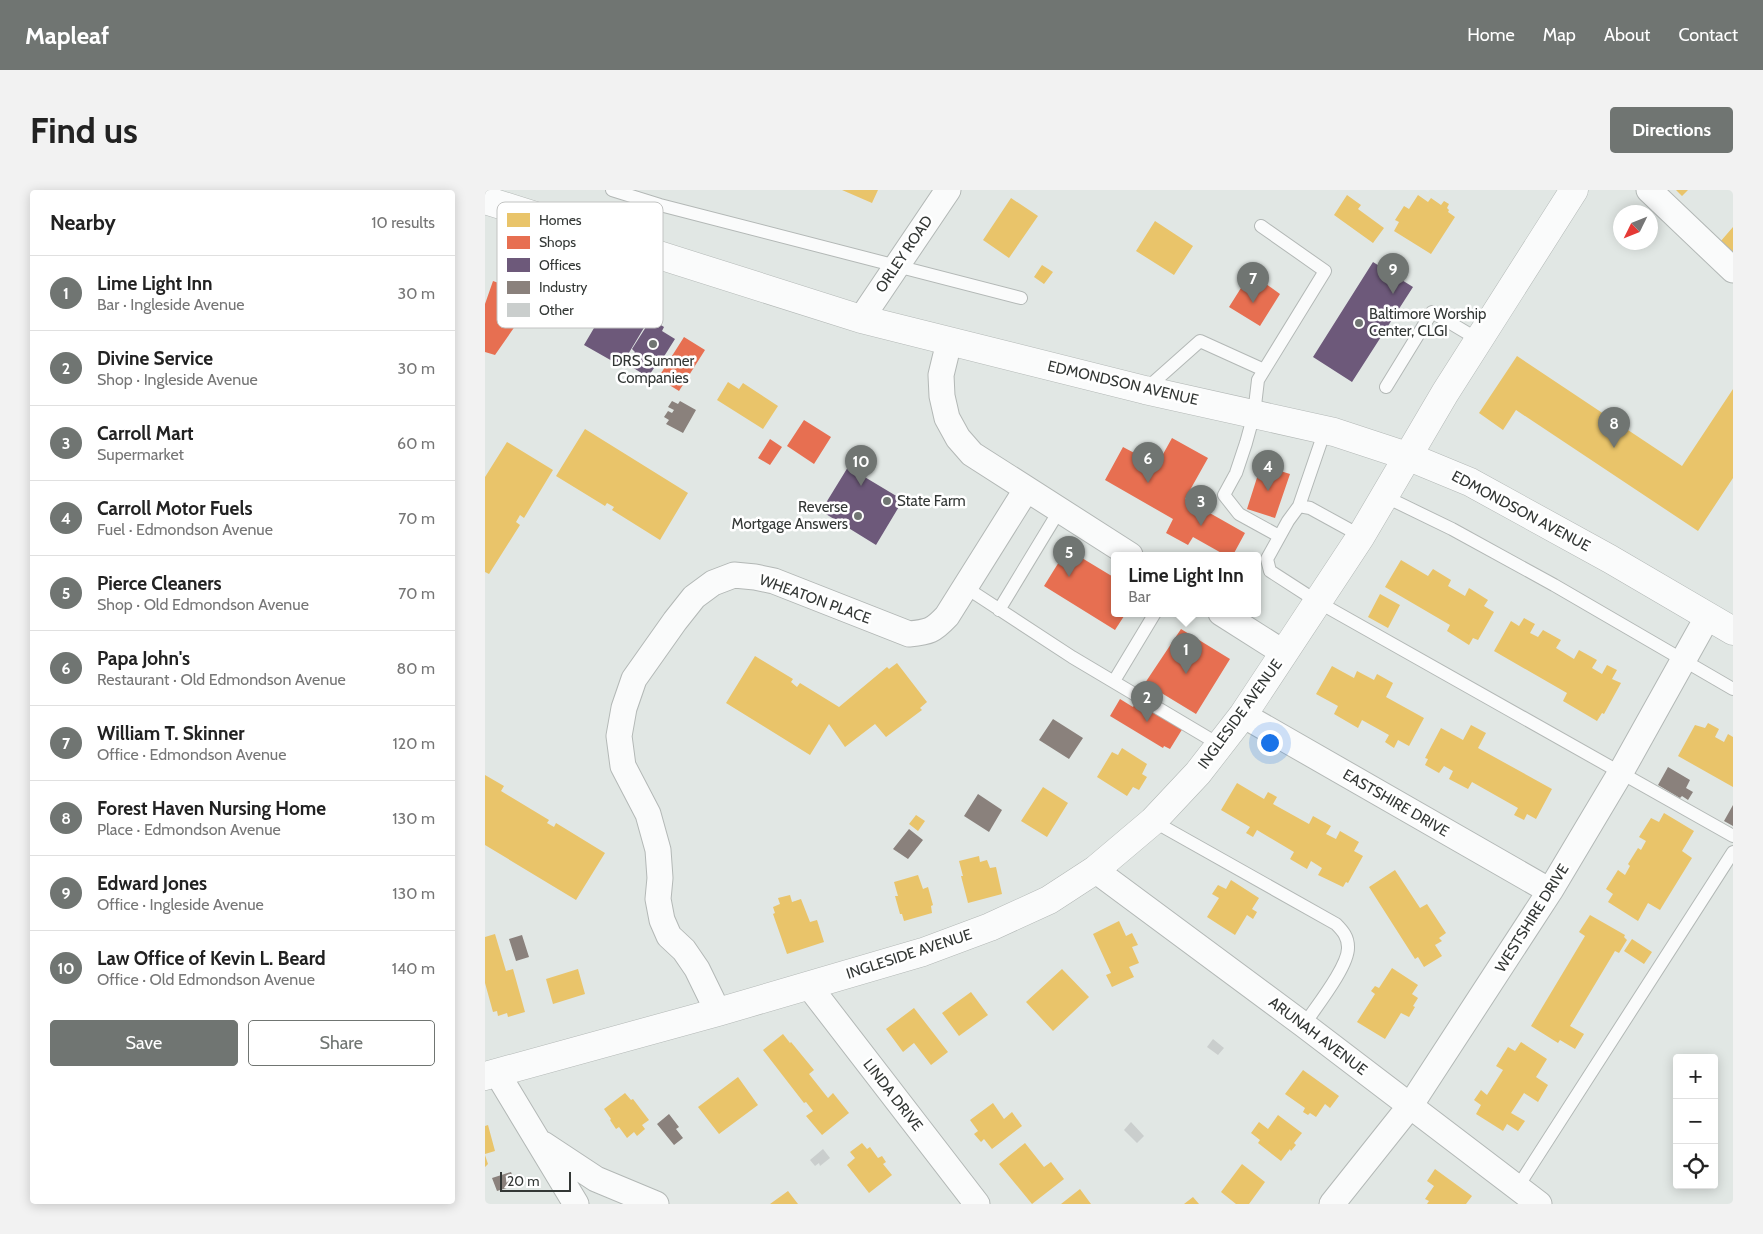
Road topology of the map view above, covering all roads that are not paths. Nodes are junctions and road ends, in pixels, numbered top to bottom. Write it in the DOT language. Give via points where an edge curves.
graph roads {
  1 [pos="612,190"];
  2 [pos="948,190"];
  3 [pos="1574,190"];
  4 [pos="1649,190"];
  5 [pos="485,200"];
  6 [pos="651,202"];
  7 [pos="497,204"];
  8 [pos="663,206"];
  9 [pos="1261,226"];
  10 [pos="663,256"];
  11 [pos="897,265"];
  12 [pos="1733,270"];
  13 [pos="1021,298"];
  14 [pos="861,319"];
  15 [pos="1479,340"];
  16 [pos="949,342"];
  17 [pos="1264,370"];
  18 [pos="1386,387"];
  19 [pos="1145,390"];
  20 [pos="1254,414"];
  21 [pos="1325,430"];
  22 [pos="1407,456"];
  23 [pos="1026,490"];
  24 [pos="1384,496"];
  25 [pos="1299,506"];
  26 [pos="1059,511"];
  27 [pos="1279,536"];
  28 [pos="1361,536"];
  29 [pos="1125,552"];
  30 [pos="965,588"];
  31 [pos="1317,602"];
  32 [pos="999,610"];
  33 [pos="1708,616"];
  34 [pos="1153,617"];
  35 [pos="1227,617"];
  36 [pos="1733,631"];
  37 [pos="1284,653"];
  38 [pos="1683,660"];
  39 [pos="1113,681"];
  40 [pos="1733,689"];
  41 [pos="1243,715"];
  42 [pos="1221,745"];
  43 [pos="1621,772"];
  44 [pos="1153,821"];
  45 [pos="1733,836"];
  46 [pos="1733,852"];
  47 [pos="1095,870"];
  48 [pos="1550,891"];
  49 [pos="809,986"];
  50 [pos="718,1012"];
  51 [pos="1304,1025"];
  52 [pos="491,1075"];
  53 [pos="1411,1106"];
  54 [pos="535,1138"];
  55 [pos="1517,1188"];
  56 [pos="576,1204"];
  57 [pos="657,1204"];
  58 [pos="977,1204"];
  59 [pos="1332,1204"];
  60 [pos="1539,1204"];
  1 -- 6 [label="lane"];
  2 -- 11 [label="street, ORLEY ROAD"];
  3 -- 15 [label="main road, INGLESIDE AVENUE"];
  4 -- 12 [label="street"];
  5 -- 7 [label="main road, EDMONDSON AVENUE"];
  8 -- 11 [label="lane"];
  9 -- 17 [label="lane" via="1325,272"];
  10 -- 14 [label="main road, EDMONDSON AVENUE"];
  11 -- 13 [label="lane"];
  11 -- 14 [label="street, ORLEY ROAD"];
  14 -- 16 [label="main road, EDMONDSON AVENUE"];
  15 -- 18 [label="lane" via="1432,312"];
  15 -- 22 [label="main road, INGLESIDE AVENUE"];
  16 -- 19 [label="main road, EDMONDSON AVENUE"];
  16 -- 23 [label="street" via="941,375 947,418 972,454"];
  17 -- 19 [label="lane" via="1200,341"];
  17 -- 20 [label="lane" via="1258,380"];
  19 -- 20 [label="main road, EDMONDSON AVENUE"];
  20 -- 21 [label="main road, EDMONDSON AVENUE"];
  20 -- 27 [label="lane" via="1236,473 1224,495 1239,514"];
  21 -- 22 [label="main road, EDMONDSON AVENUE"];
  21 -- 25 [label="lane"];
  22 -- 24 [label="main road, INGLESIDE AVENUE"];
  22 -- 33 [label="main road, EDMONDSON AVENUE" via="1470,482"];
  23 -- 26 [label="street"];
  23 -- 30 [label="street, WHEATON PLACE"];
  24 -- 28 [label="main road, INGLESIDE AVENUE"];
  24 -- 38 [label="lane" via="1545,580"];
  25 -- 27 [label="lane"];
  25 -- 28 [label="lane" via="1310,508"];
  26 -- 29 [label="street"];
  26 -- 32 [label="lane"];
  27 -- 31 [label="lane" via="1267,559 1270,571"];
  28 -- 31 [label="main road, INGLESIDE AVENUE"];
  30 -- 32 [label="lane"];
  30 -- 50 [label="street, WHEATON PLACE" via="947,616 934,629 909,634 774,581 734,575 713,582 694,596 634,679 619,736 623,766 648,814 659,850 658,899 662,920 669,936 697,969"];
  31 -- 37 [label="main road, INGLESIDE AVENUE"];
  31 -- 43 [label="lane"];
  32 -- 39 [label="lane"];
  33 -- 36 [label="main road, EDMONDSON AVENUE"];
  33 -- 38 [label="street, WESTSHIRE DRIVE"];
  34 -- 39 [label="lane"];
  35 -- 37 [label="street"];
  37 -- 41 [label="main road, INGLESIDE AVENUE"];
  38 -- 40 [label="lane"];
  38 -- 43 [label="street, WESTSHIRE DRIVE"];
  39 -- 42 [label="lane"];
  41 -- 42 [label="main road, INGLESIDE AVENUE"];
  41 -- 48 [label="street, EASTSHIRE DRIVE"];
  42 -- 44 [label="main road, INGLESIDE AVENUE"];
  43 -- 45 [label="lane"];
  43 -- 48 [label="street, WESTSHIRE DRIVE"];
  44 -- 47 [label="main road, INGLESIDE AVENUE"];
  44 -- 51 [label="lane" via="1336,924 1346,934 1349,948 1344,964"];
  46 -- 55 [label="lane"];
  47 -- 49 [label="main road, INGLESIDE AVENUE" via="1049,900 990,927 923,952"];
  47 -- 51 [label="street, ARUNAH AVENUE"];
  48 -- 53 [label="street, WESTSHIRE DRIVE"];
  49 -- 50 [label="main road, INGLESIDE AVENUE"];
  49 -- 58 [label="street, LINDA DRIVE"];
  50 -- 52 [label="main road, INGLESIDE AVENUE"];
  51 -- 53 [label="street, ARUNAH AVENUE"];
  52 -- 54 [label="street"];
  53 -- 55 [label="street, ARUNAH AVENUE"];
  53 -- 59 [label="street, WESTSHIRE DRIVE"];
  54 -- 56 [label="street"];
  54 -- 57 [label="street" via="595,1179"];
  55 -- 60 [label="street, ARUNAH AVENUE"];
}
